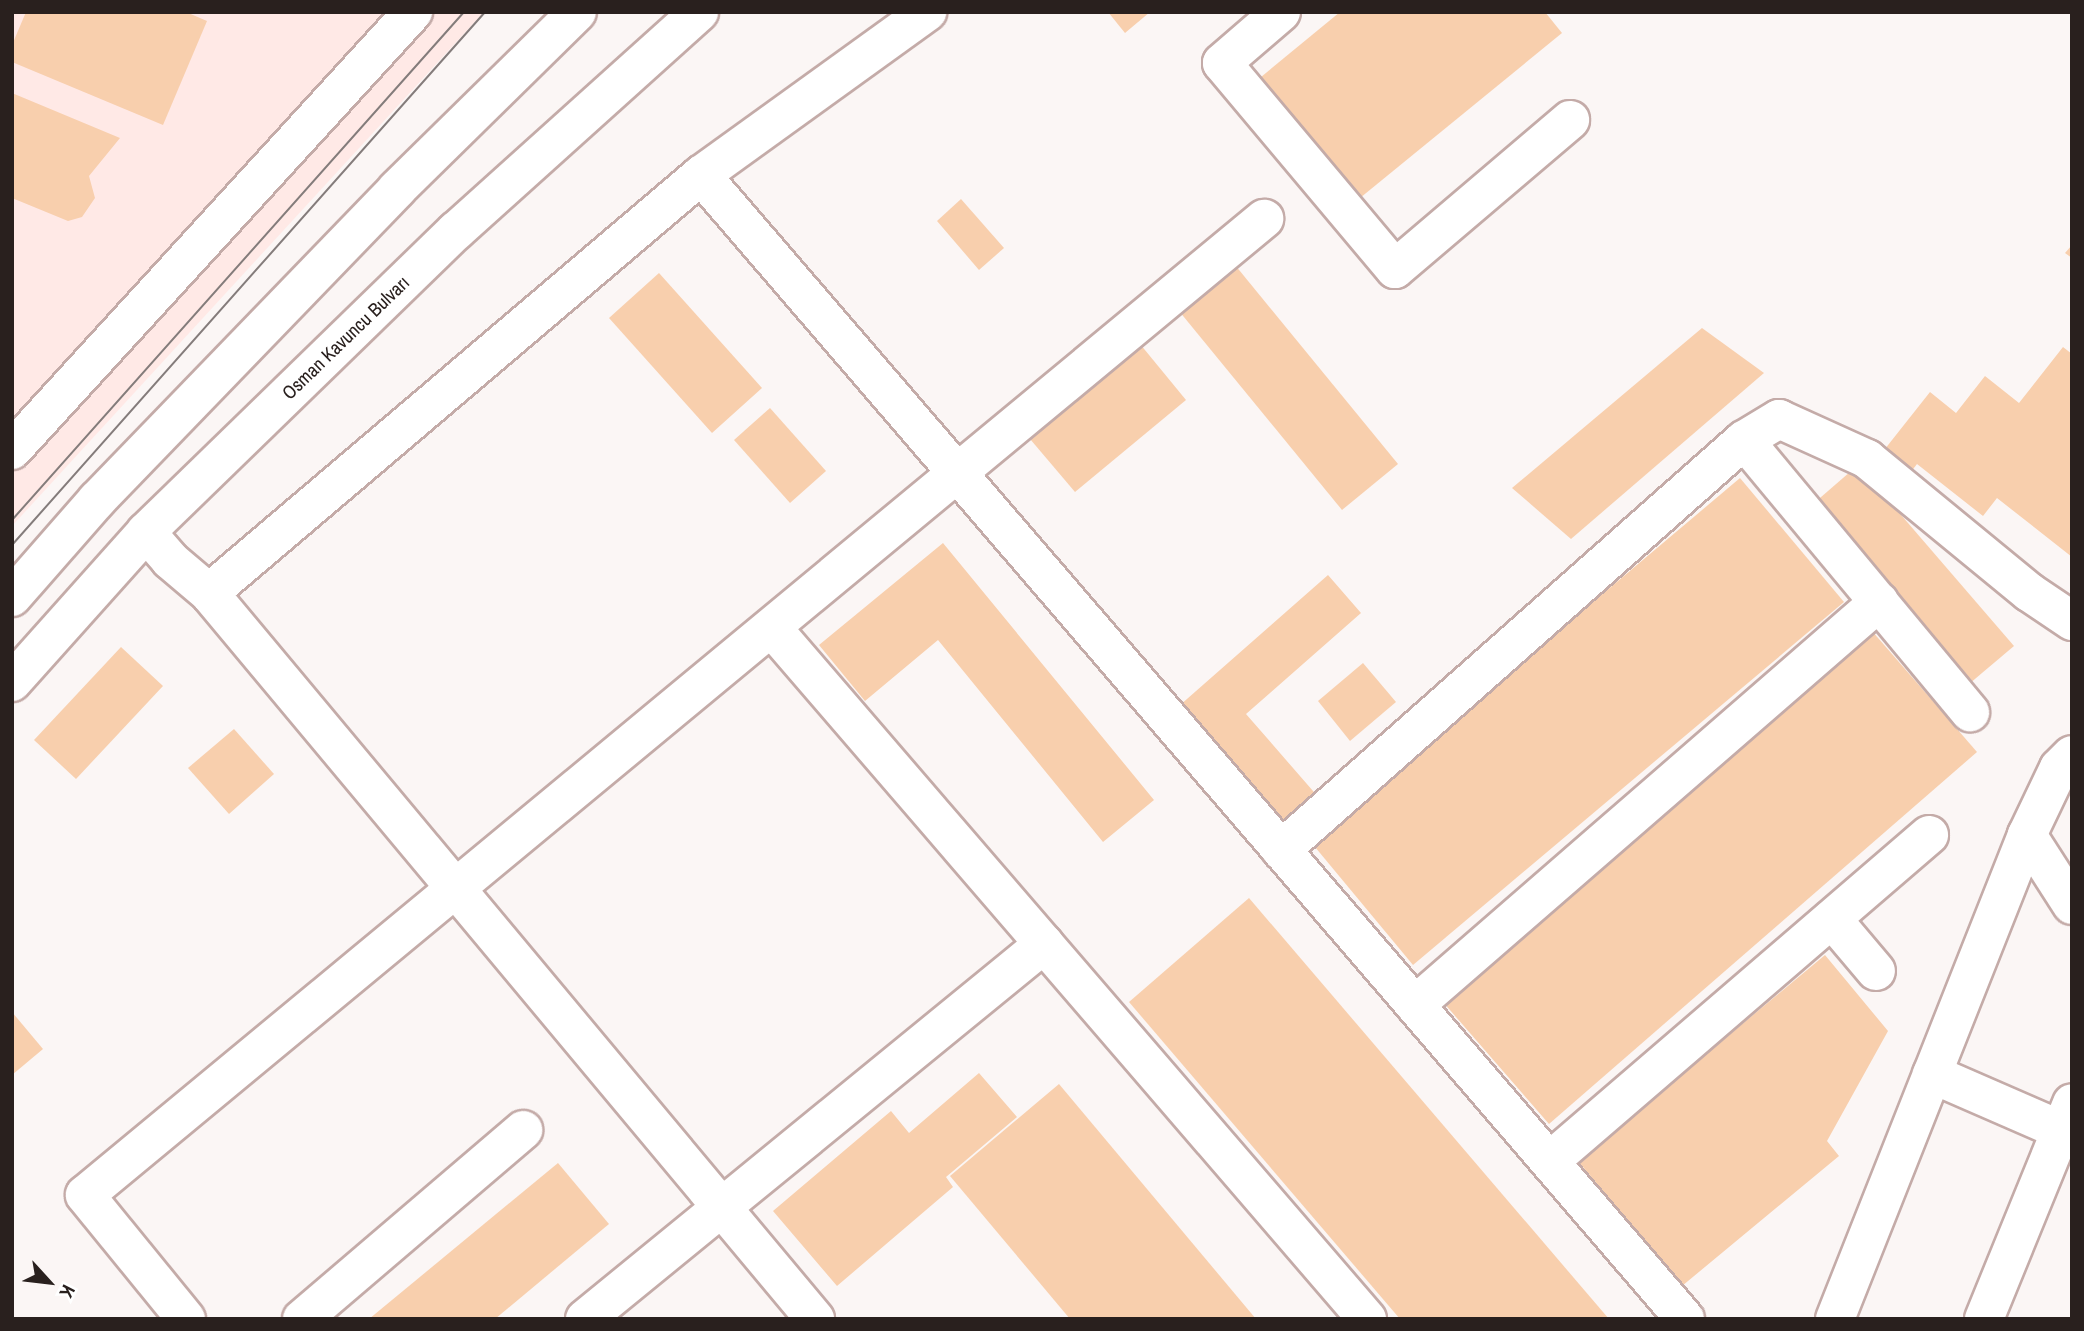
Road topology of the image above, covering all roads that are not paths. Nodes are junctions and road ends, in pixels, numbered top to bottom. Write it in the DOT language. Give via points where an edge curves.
graph roads {
  1 [pos="413,12"];
  2 [pos="577,12"];
  3 [pos="699,12"];
  4 [pos="927,12"];
  5 [pos="1281,12"];
  6 [pos="1570,120"];
  7 [pos="701,175"];
  8 [pos="1264,219"];
  9 [pos="1744,440"];
  10 [pos="12,450"];
  11 [pos="957,475"];
  12 [pos="158,546"];
  13 [pos="209,593"];
  14 [pos="12,597"];
  15 [pos="1879,603"];
  16 [pos="2072,621"];
  17 [pos="772,628"];
  18 [pos="12,682"];
  19 [pos="1970,712"];
  20 [pos="2072,755"];
  21 [pos="1929,835"];
  22 [pos="2027,835"];
  23 [pos="1281,850"];
  24 [pos="457,890"];
  25 [pos="2072,905"];
  26 [pos="1832,919"];
  27 [pos="1044,944"];
  28 [pos="1876,971"];
  29 [pos="1415,1005"];
  30 [pos="1933,1074"];
  31 [pos="2066,1116"];
  32 [pos="523,1130"];
  33 [pos="1550,1161"];
  34 [pos="720,1205"];
  35 [pos="186,1319"];
  36 [pos="302,1319"];
  37 [pos="585,1319"];
  38 [pos="815,1319"];
  39 [pos="1367,1319"];
  40 [pos="1685,1319"];
  41 [pos="1835,1319"];
  42 [pos="1984,1319"];
  1 -- 10 [label="main road"];
  2 -- 14 [label="main road" via="397,189 97,500"];
  3 -- 12 [label="main road, Osman Kavuncu Bulvarı" via="456,231"];
  4 -- 7 [label="main road"];
  5 -- 6 [label="main road" via="1222,62 1395,269"];
  7 -- 11 [label="main road"];
  7 -- 13 [label="main road"];
  8 -- 11 [label="main road"];
  9 -- 15 [label="main road"];
  9 -- 16 [label="main road" via="1779,419 1867,459 2029,592"];
  9 -- 23 [label="main road"];
  11 -- 17 [label="main road"];
  11 -- 23 [label="main road"];
  12 -- 13 [label="main road"];
  12 -- 18 [label="main road, Osman Kavuncu Bulvarı"];
  13 -- 24 [label="main road"];
  15 -- 19 [label="main road"];
  15 -- 29 [label="main road"];
  17 -- 24 [label="main road"];
  17 -- 27 [label="main road"];
  20 -- 22 [label="main road" via="2059,768"];
  21 -- 26 [label="main road"];
  22 -- 25 [label="main road"];
  22 -- 30 [label="main road"];
  23 -- 29 [label="main road"];
  24 -- 34 [label="main road"];
  24 -- 35 [label="main road" via="85,1195"];
  26 -- 28 [label="main road"];
  26 -- 33 [label="main road"];
  27 -- 34 [label="main road"];
  27 -- 39 [label="main road"];
  29 -- 33 [label="main road"];
  30 -- 31 [label="main road"];
  30 -- 41 [label="main road"];
  31 -- 42 [label="main road"];
  32 -- 36 [label="main road"];
  33 -- 40 [label="main road"];
  34 -- 37 [label="main road"];
  34 -- 38 [label="main road"];
}
